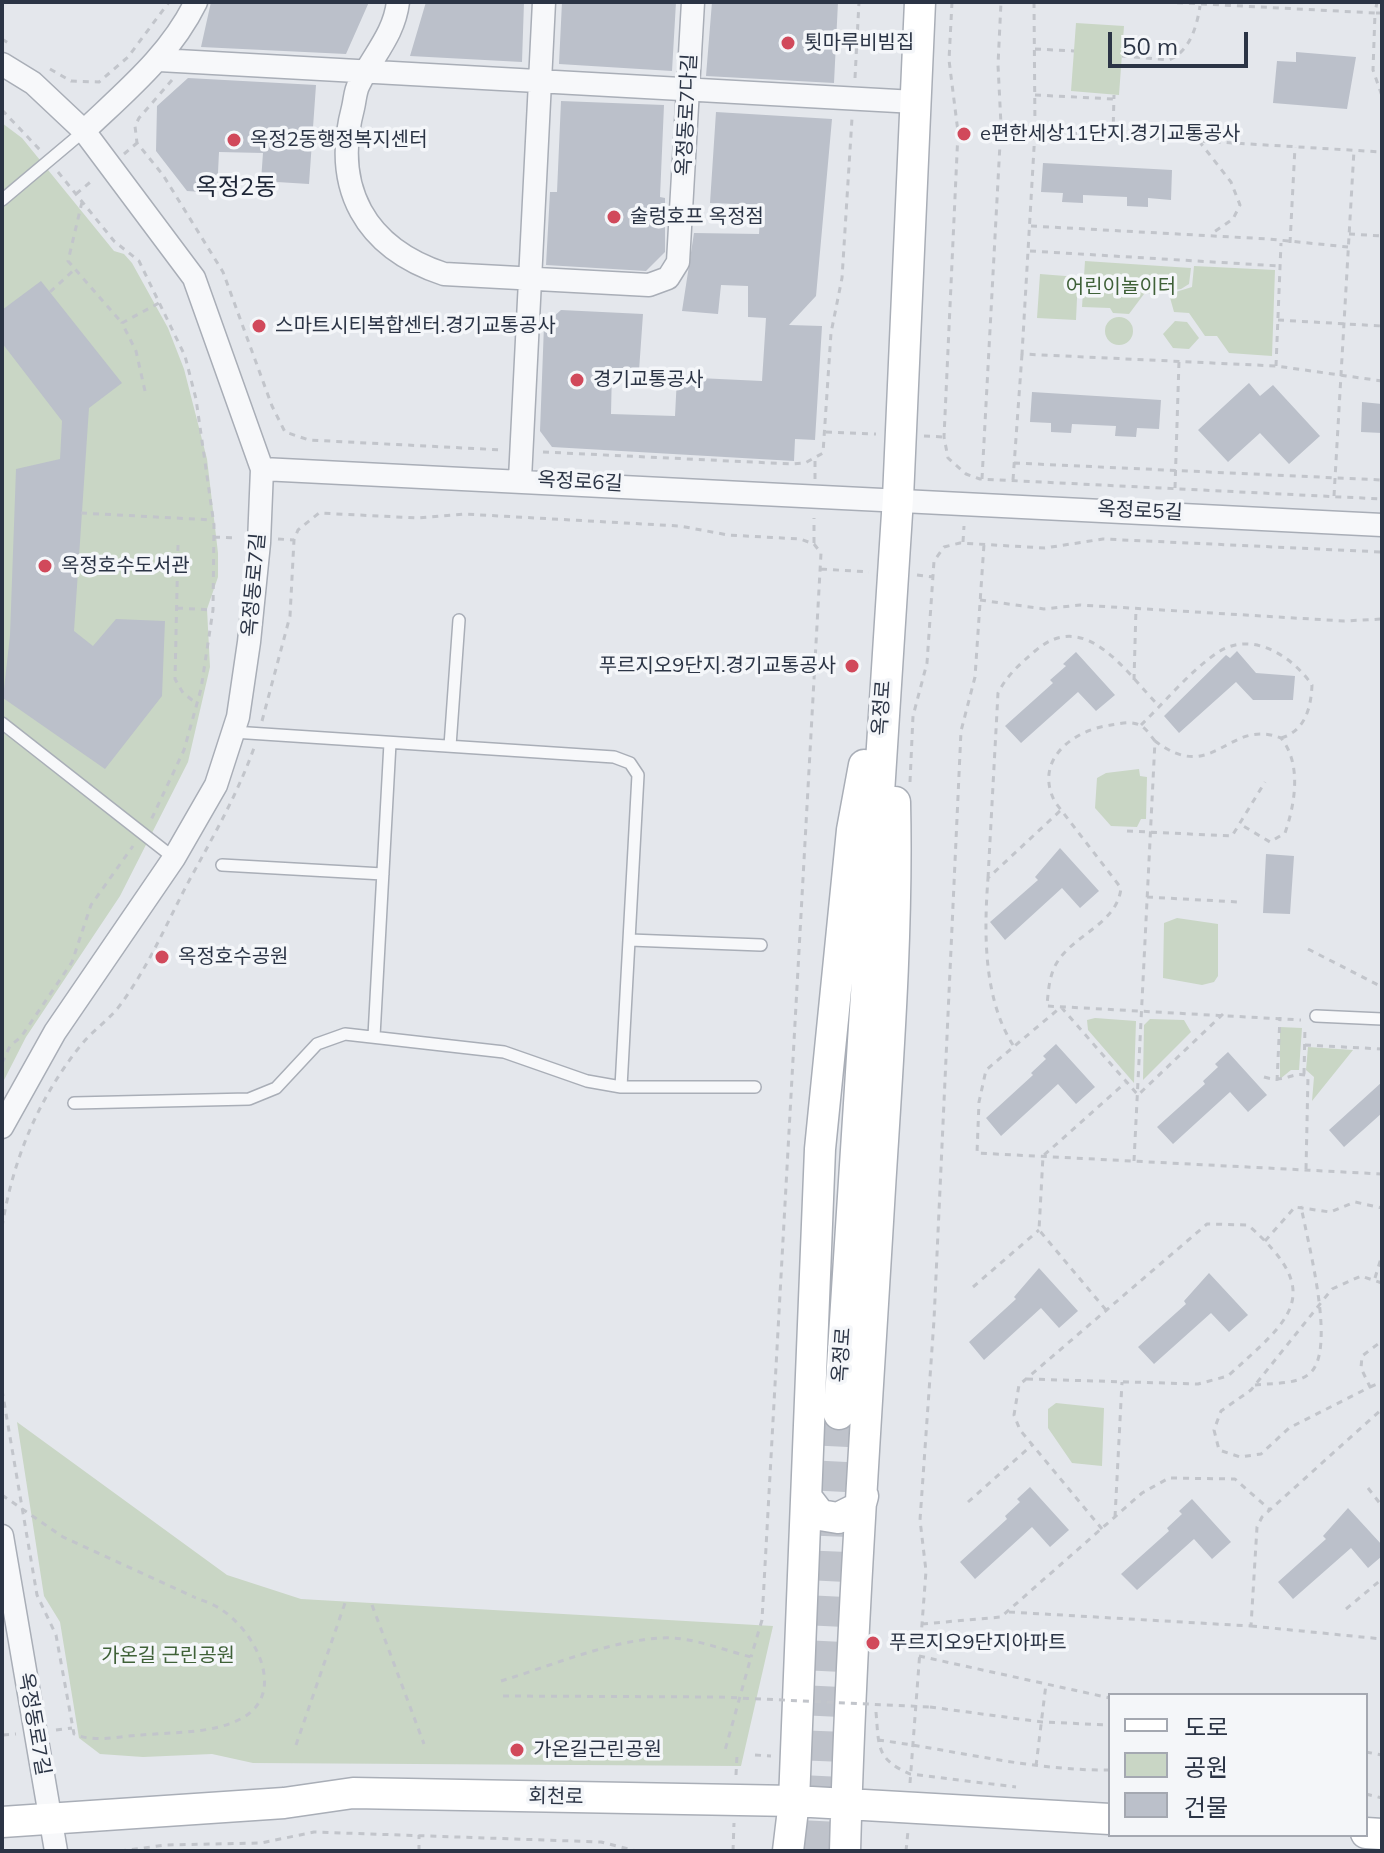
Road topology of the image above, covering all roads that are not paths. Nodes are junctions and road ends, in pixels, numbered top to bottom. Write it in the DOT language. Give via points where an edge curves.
graph roads {
  1 [pos="196,2"];
  2 [pos="398,2"];
  3 [pos="544,2"];
  4 [pos="693,2"];
  5 [pos="920,5"];
  6 [pos="8,55"];
  7 [pos="159,60"];
  8 [pos="367,70"];
  9 [pos="541,82"];
  10 [pos="689,90"];
  11 [pos="915,102"];
  12 [pos="84,131"];
  13 [pos="2,200"];
  14 [pos="531,279"];
  15 [pos="262,469"];
  16 [pos="520,479"];
  17 [pos="898,498"];
  18 [pos="1382,525"];
  19 [pos="459,620"];
  20 [pos="883,701"];
  21 [pos="2,723"];
  22 [pos="233,732"];
  23 [pos="390,743"];
  24 [pos="450,746"];
  25 [pos="174,858"];
  26 [pos="222,865"];
  27 [pos="383,874"];
  28 [pos="630,940"];
  29 [pos="761,945"];
  30 [pos="1316,1016"];
  31 [pos="1382,1019"];
  32 [pos="374,1036"];
  33 [pos="621,1087"];
  34 [pos="755,1087"];
  35 [pos="74,1103"];
  36 [pos="2,1127"];
  37 [pos="839,1414"];
  38 [pos="863,1496"];
  39 [pos="807,1498"];
  40 [pos="2,1536"];
  41 [pos="794,1801"];
  42 [pos="847,1804"];
  43 [pos="50,1817"];
  44 [pos="1108,1819"];
  45 [pos="2,1822"];
  46 [pos="56,1851"];
  47 [pos="788,1851"];
  48 [pos="845,1851"];
  1 -- 7 [label="street" via="181,33"];
  2 -- 8 [label="street" via="392,31"];
  3 -- 9 [label="street"];
  4 -- 10 [label="street, 옥정동로7다길"];
  5 -- 11 [label="main road, 옥정로"];
  6 -- 12 [label="street, 옥정동로7길"];
  7 -- 8 [label="street"];
  7 -- 12 [label="street"];
  8 -- 9 [label="street"];
  8 -- 14 [label="street" via="346,129 346,167 372,230 413,264 444,274"];
  9 -- 10 [label="street"];
  9 -- 14 [label="street"];
  10 -- 11 [label="street"];
  10 -- 14 [label="street, 옥정동로7다길" via="674,270 668,278 649,285"];
  11 -- 17 [label="main road, 옥정로"];
  12 -- 13 [label="lane"];
  12 -- 15 [label="street, 옥정동로7길" via="194,278"];
  14 -- 16 [label="street"];
  15 -- 16 [label="street, 옥정로6길"];
  15 -- 22 [label="street, 옥정동로7길" via="252,618"];
  16 -- 17 [label="street, 옥정로6길"];
  17 -- 18 [label="street, 옥정로5길"];
  17 -- 20 [label="main road, 옥정로"];
  19 -- 24 [label="lane"];
  20 -- 37 [label="main road, 옥정로"];
  20 -- 38 [label="main road" via="894,764 895,867"];
  20 -- 39 [label="main road" via="852,830 822,1133"];
  21 -- 25 [label="lane"];
  22 -- 23 [label="lane"];
  22 -- 25 [label="street, 옥정동로7길" via="216,785"];
  23 -- 24 [label="lane"];
  23 -- 27 [label="lane"];
  24 -- 28 [label="lane" via="614,757 636,768"];
  25 -- 36 [label="street, 옥정동로7길" via="55,1032"];
  26 -- 27 [label="lane"];
  27 -- 32 [label="lane"];
  28 -- 29 [label="lane"];
  28 -- 33 [label="lane"];
  30 -- 31 [label="lane"];
  32 -- 33 [label="lane" via="504,1052"];
  32 -- 35 [label="lane" via="345,1034 317,1044 276,1088 249,1099"];
  33 -- 34 [label="lane"];
  38 -- 39 [label="main road" via="860,1507 838,1518 820,1515"];
  38 -- 42 [label="main road" via="849,1688"];
  39 -- 41 [label="main road"];
  40 -- 43 [label="street, 옥정동로7길"];
  41 -- 42 [label="main road, 회천로"];
  41 -- 43 [label="main road, 회천로" via="353,1793 284,1803"];
  41 -- 47 [label="main road"];
  42 -- 44 [label="main road, 회천로"];
  42 -- 48 [label="main road"];
  43 -- 45 [label="main road, 회천로"];
  43 -- 46 [label="street, 옥정동로7길"];
}
